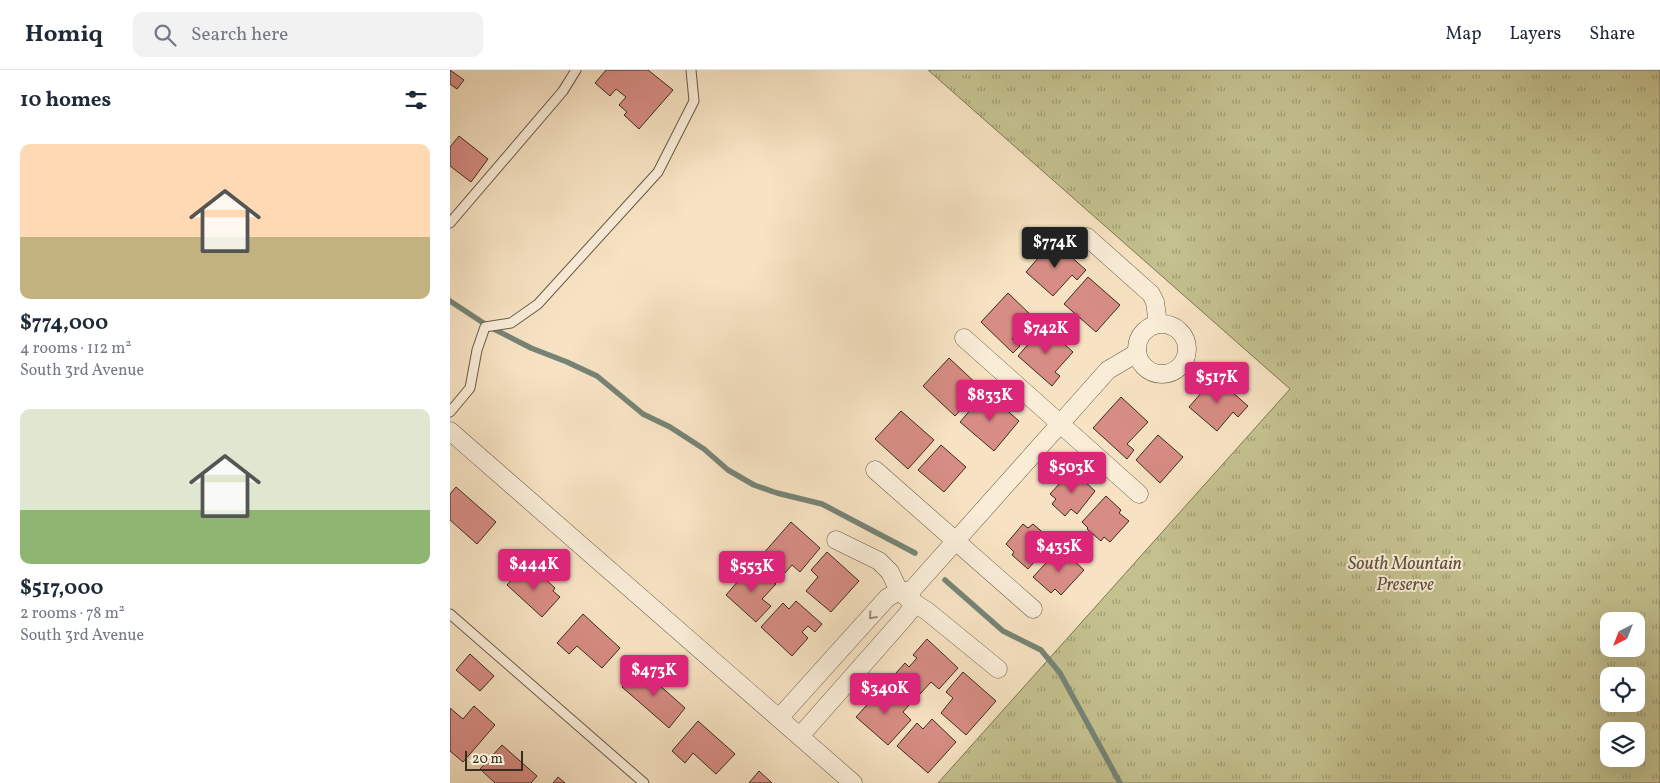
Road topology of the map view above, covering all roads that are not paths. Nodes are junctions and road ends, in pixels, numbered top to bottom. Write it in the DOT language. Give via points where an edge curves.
graph roads {
  1 [pos="576,70"];
  2 [pos="691,70"];
  3 [pos="450,223"];
  4 [pos="1088,237"];
  5 [pos="1158,324"];
  6 [pos="964,338"];
  7 [pos="1137,353"];
  8 [pos="450,412"];
  9 [pos="1061,423"];
  10 [pos="450,430"];
  11 [pos="876,470"];
  12 [pos="1139,494"];
  13 [pos="836,540"];
  14 [pos="956,542"];
  15 [pos="907,595"];
  16 [pos="1033,609"];
  17 [pos="450,614"];
  18 [pos="998,669"];
  19 [pos="779,718"];
  20 [pos="800,736"];
  21 [pos="644,783"];
  22 [pos="853,783"];
  1 -- 3 [label="lane" via="563,91"];
  2 -- 8 [label="lane" via="694,101 658,172 538,304 511,323 486,327 477,350 470,388"];
  4 -- 5 [label="street" via="1151,294"];
  5 -- 7 [label="street" via="1142,334 1137,343"];
  5 -- 7 [label="street" via="1177,329 1184,336 1188,346 1183,365 1166,375 1156,374 1147,370"];
  6 -- 9 [label="street"];
  7 -- 9 [label="street" via="1108,370"];
  9 -- 12 [label="street"];
  9 -- 14 [label="street"];
  10 -- 19 [label="street"];
  11 -- 14 [label="street"];
  13 -- 15 [label="street" via="879,562"];
  14 -- 15 [label="street"];
  14 -- 16 [label="street"];
  15 -- 18 [label="street"];
  15 -- 19 [label="street, one-way" via="887,598"];
  15 -- 20 [label="street" via="912,608"];
  17 -- 21 [label="lane"];
  19 -- 20 [label="street"];
  20 -- 22 [label="street"];
}
